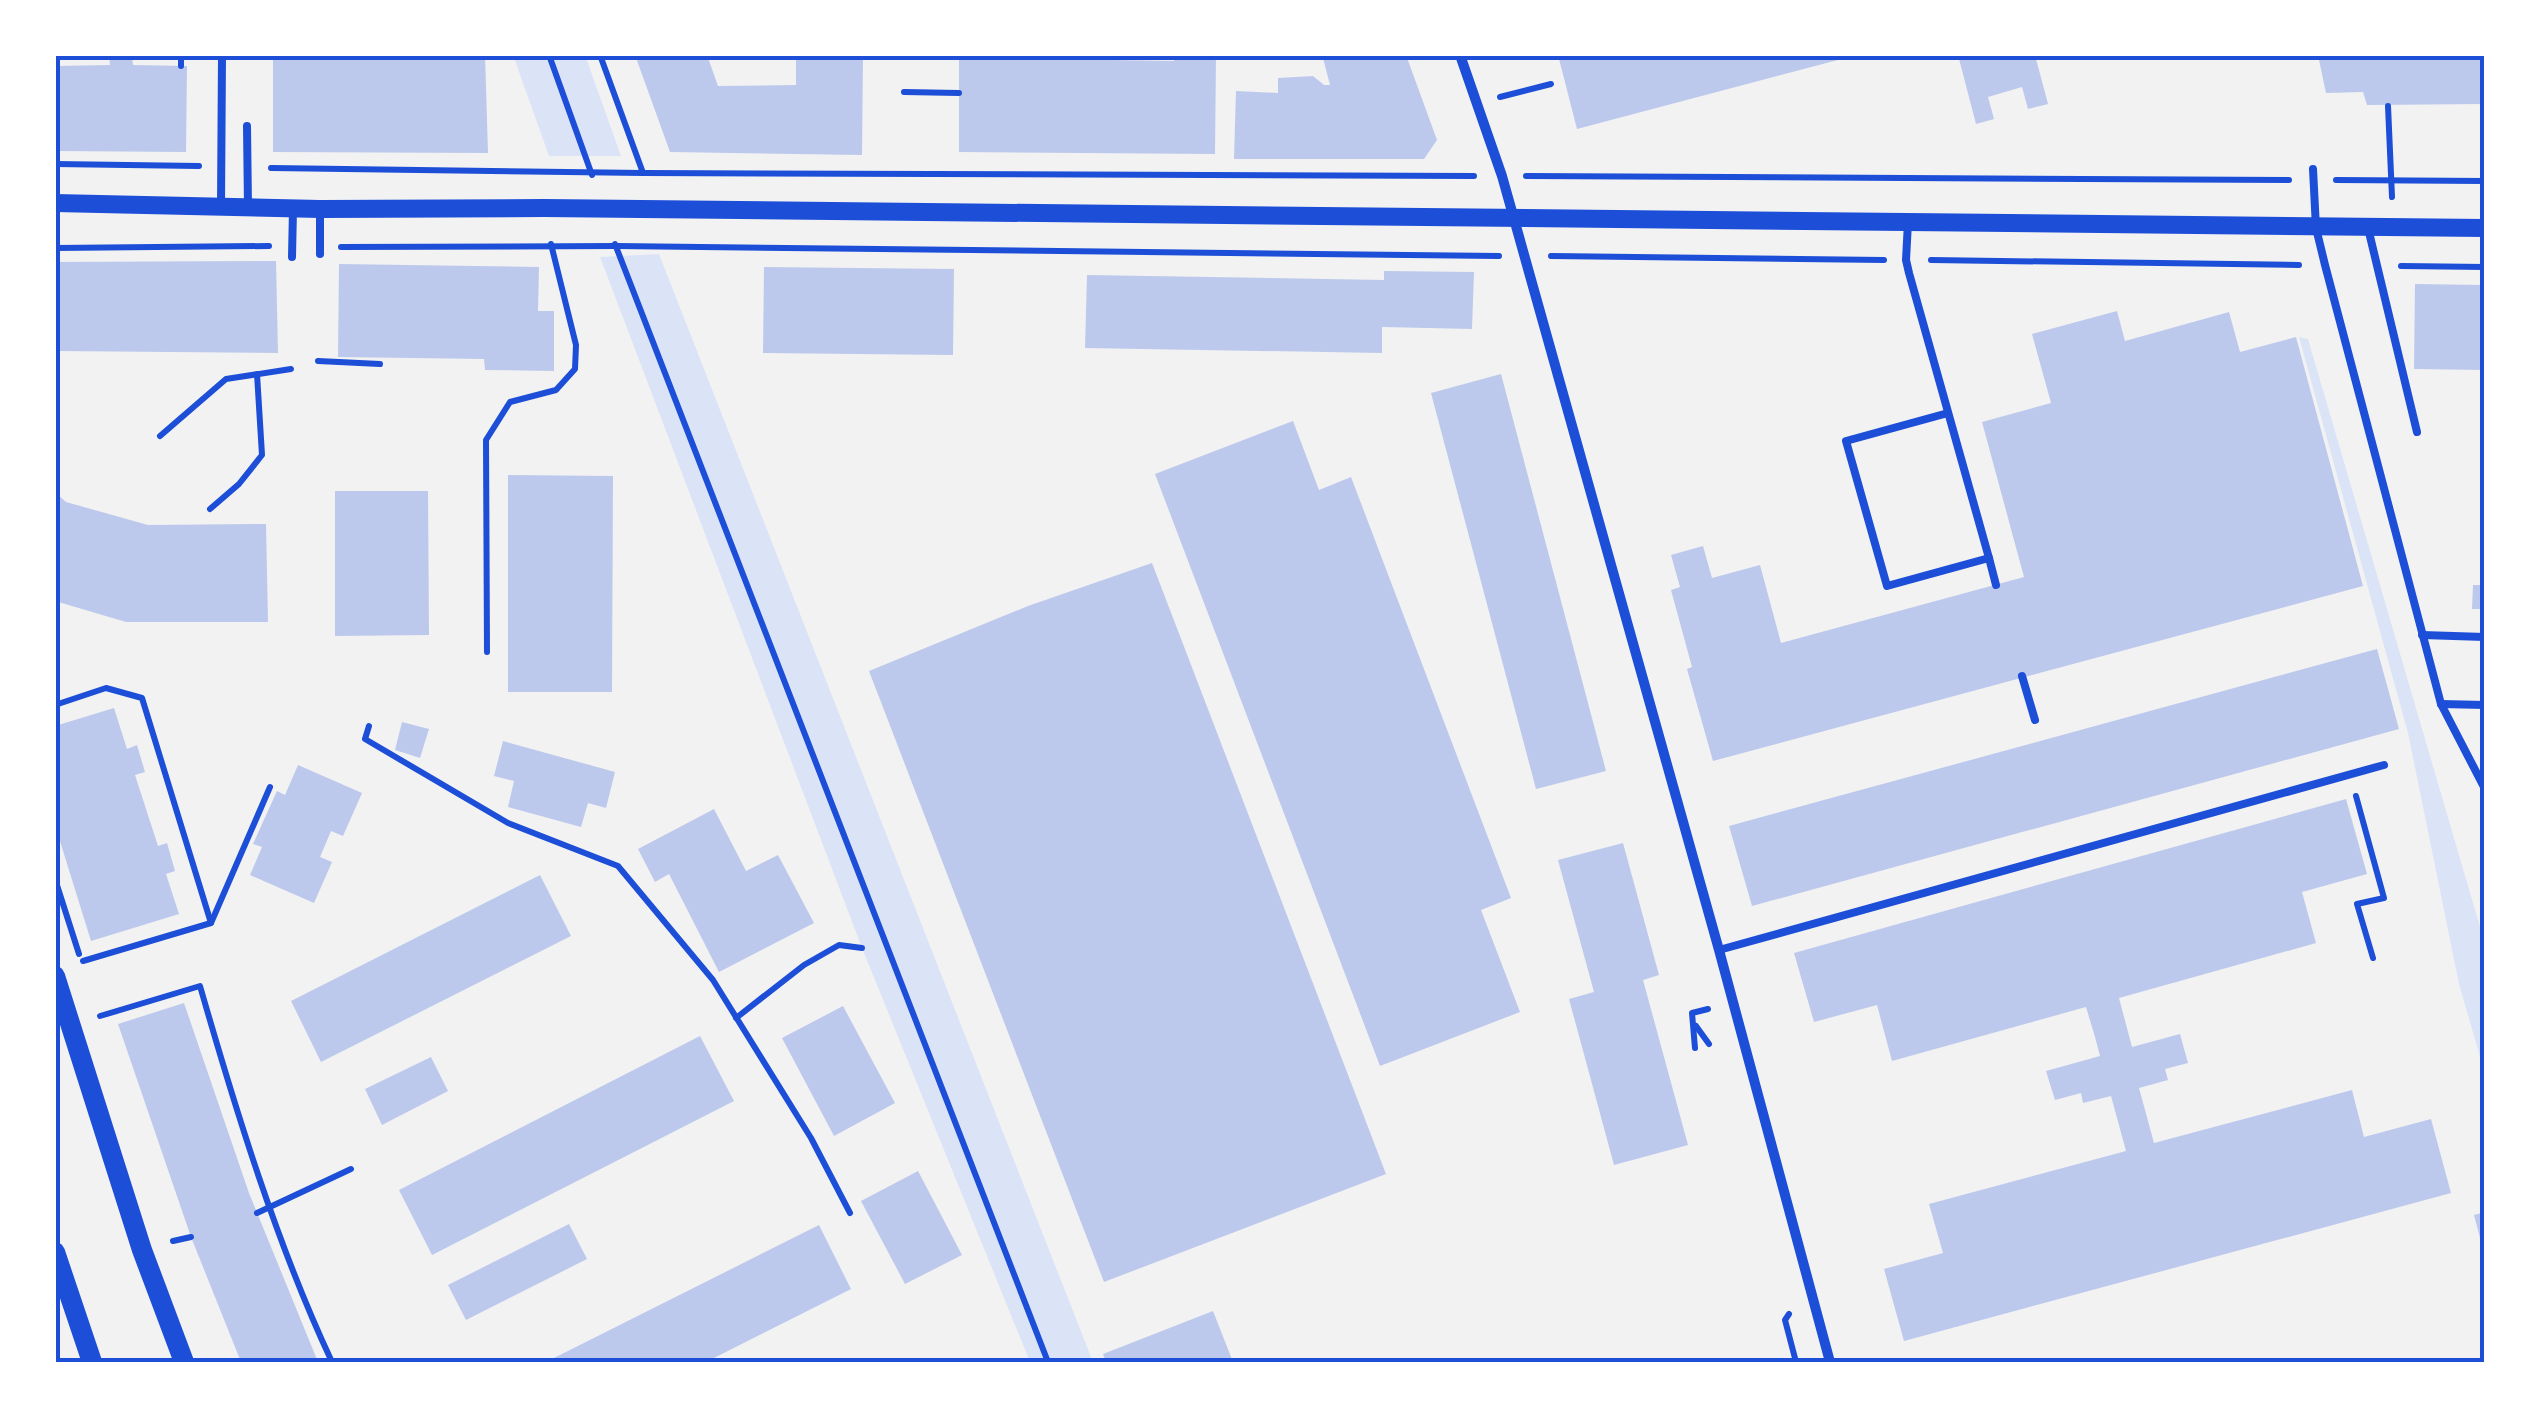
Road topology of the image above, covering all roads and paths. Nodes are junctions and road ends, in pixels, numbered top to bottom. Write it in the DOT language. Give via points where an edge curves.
graph roads {
  1 [pos="222,55"];
  2 [pos="549,55"];
  3 [pos="600,55"];
  4 [pos="1460,55"];
  5 [pos="1552,84"];
  6 [pos="904,92"];
  7 [pos="958,94"];
  8 [pos="1476,104"];
  9 [pos="2388,106"];
  10 [pos="247,126"];
  11 [pos="152,152"];
  12 [pos="55,164"];
  13 [pos="153,166"];
  14 [pos="220,167"];
  15 [pos="246,167"];
  16 [pos="2313,168"];
  17 [pos="2390,168"];
  18 [pos="592,173"];
  19 [pos="643,173"];
  20 [pos="1502,176"];
  21 [pos="2314,180"];
  22 [pos="2485,181"];
  23 [pos="55,203"];
  24 [pos="220,207"];
  25 [pos="248,208"];
  26 [pos="544,208"];
  27 [pos="293,209"];
  28 [pos="604,209"];
  29 [pos="320,210"];
  30 [pos="1513,217"];
  31 [pos="1908,222"];
  32 [pos="2316,228"];
  33 [pos="2368,228"];
  34 [pos="2485,228"];
  35 [pos="292,246"];
  36 [pos="616,246"];
  37 [pos="551,247"];
  38 [pos="55,248"];
  39 [pos="320,251"];
  40 [pos="1524,256"];
  41 [pos="292,257"];
  42 [pos="1906,260"];
  43 [pos="2324,265"];
  44 [pos="2485,267"];
  45 [pos="2379,270"];
  46 [pos="318,361"];
  47 [pos="380,364"];
  48 [pos="291,369"];
  49 [pos="258,374"];
  50 [pos="1948,413"];
  51 [pos="2417,432"];
  52 [pos="160,436"];
  53 [pos="210,509"];
  54 [pos="1989,558"];
  55 [pos="1996,585"];
  56 [pos="2422,634"];
  57 [pos="2485,637"];
  58 [pos="487,652"];
  59 [pos="2022,676"];
  60 [pos="2442,704"];
  61 [pos="55,705"];
  62 [pos="2485,705"];
  63 [pos="2034,720"];
  64 [pos="369,726"];
  65 [pos="2384,765"];
  66 [pos="2350,774"];
  67 [pos="270,787"];
  68 [pos="2485,789"];
  69 [pos="210,922"];
  70 [pos="862,948"];
  71 [pos="1719,950"];
  72 [pos="2373,958"];
  73 [pos="81,962"];
  74 [pos="55,976"];
  75 [pos="1734,1002"];
  76 [pos="99,1016"];
  77 [pos="736,1018"];
  78 [pos="1695,1025"];
  79 [pos="1709,1044"];
  80 [pos="1694,1048"];
  81 [pos="351,1169"];
  82 [pos="272,1207"];
  83 [pos="257,1213"];
  84 [pos="850,1213"];
  85 [pos="191,1238"];
  86 [pos="173,1241"];
  87 [pos="55,1252"];
  88 [pos="92,1362"];
  89 [pos="184,1362"];
  90 [pos="332,1362"];
  91 [pos="1048,1362"];
  92 [pos="1830,1362"];
  1 -- 14 [label="lane"];
  2 -- 18 [label="path"];
  3 -- 19 [label="path"];
  4 -- 8 [label="street"];
  5 -- 8 [label="path"];
  6 -- 7 [label="path"];
  8 -- 20 [label="street"];
  9 -- 17 [label="path"];
  10 -- 15 [label="lane"];
  11 -- 13 [label="path"];
  12 -- 13 [label="path"];
  13 -- 14 [label="path"];
  14 -- 24 [label="lane"];
  15 -- 18 [label="path"];
  15 -- 25 [label="lane"];
  16 -- 21 [label="lane"];
  18 -- 19 [label="path"];
  18 -- 28 [label="path"];
  19 -- 20 [label="path"];
  20 -- 21 [label="path"];
  20 -- 30 [label="street"];
  21 -- 22 [label="path"];
  21 -- 32 [label="lane"];
  23 -- 24 [label="street"];
  24 -- 25 [label="street"];
  25 -- 27 [label="street"];
  26 -- 28 [label="street"];
  26 -- 29 [label="street"];
  26 -- 37 [label="path"];
  27 -- 29 [label="street"];
  27 -- 35 [label="lane"];
  28 -- 30 [label="street"];
  28 -- 36 [label="path"];
  29 -- 39 [label="lane"];
  30 -- 31 [label="street"];
  30 -- 40 [label="street"];
  31 -- 32 [label="street"];
  31 -- 42 [label="lane"];
  32 -- 33 [label="street"];
  32 -- 43 [label="lane"];
  33 -- 34 [label="street"];
  33 -- 45 [label="lane"];
  35 -- 38 [label="path"];
  35 -- 41 [label="lane"];
  36 -- 37 [label="path"];
  36 -- 40 [label="path"];
  36 -- 91 [label="path"];
  37 -- 39 [label="path"];
  37 -- 58 [label="path" via="576,345 575,369 556,390 510,402 486,440"];
  40 -- 42 [label="path"];
  40 -- 71 [label="street"];
  42 -- 43 [label="path"];
  42 -- 50 [label="lane"];
  43 -- 56 [label="lane"];
  44 -- 45 [label="path"];
  45 -- 51 [label="lane"];
  46 -- 47 [label="path"];
  48 -- 49 [label="path"];
  49 -- 52 [label="path" via="226,379"];
  49 -- 53 [label="path" via="262,455"];
  50 -- 54 [label="lane"];
  50 -- 54 [label="lane" via="1846,442 1866,514 1887,586"];
  54 -- 55 [label="lane"];
  56 -- 57 [label="lane"];
  56 -- 60 [label="lane"];
  59 -- 63 [label="lane"];
  60 -- 62 [label="lane"];
  60 -- 68 [label="lane"];
  61 -- 69 [label="path" via="106,688 142,698"];
  64 -- 77 [label="path" via="366,739 508,823 618,866 713,980"];
  65 -- 66 [label="lane"];
  66 -- 71 [label="lane"];
  66 -- 72 [label="path" via="2384,898 2358,904"];
  67 -- 69 [label="path"];
  69 -- 73 [label="path"];
  70 -- 77 [label="path" via="839,946 804,965"];
  71 -- 75 [label="street"];
  74 -- 89 [label="main road"];
  75 -- 78 [label="path" via="1692,1012"];
  75 -- 92 [label="street"];
  76 -- 82 [label="path" via="200,986"];
  77 -- 84 [label="path"];
  78 -- 79 [label="path"];
  78 -- 80 [label="path"];
  81 -- 82 [label="path"];
  82 -- 83 [label="path"];
  82 -- 90 [label="path"];
  85 -- 86 [label="path"];
  87 -- 88 [label="main road"];
}
